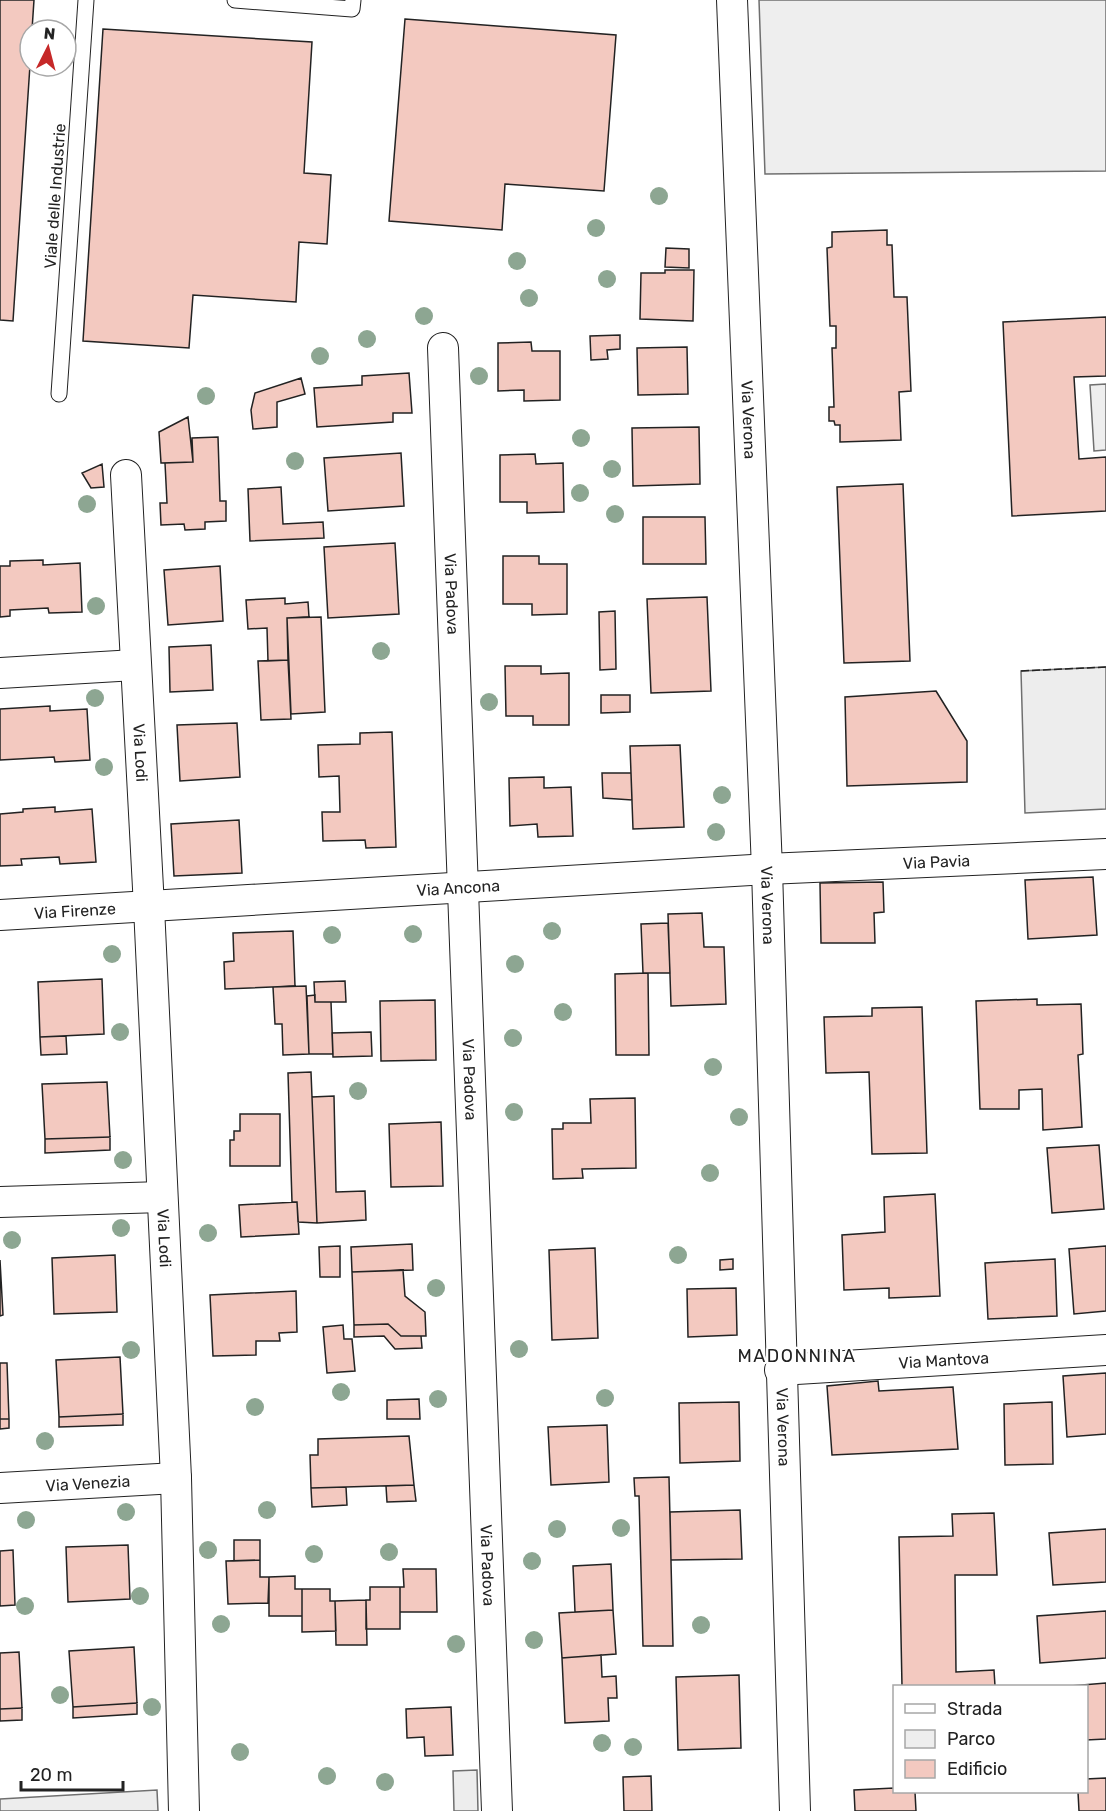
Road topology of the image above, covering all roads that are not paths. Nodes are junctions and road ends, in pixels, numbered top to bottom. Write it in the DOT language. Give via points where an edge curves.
graph roads {
  1 [pos="86,0"];
  2 [pos="235,0"];
  3 [pos="352,0"];
  4 [pos="732,0"];
  5 [pos="443,348"];
  6 [pos="59,394"];
  7 [pos="126,476"];
  8 [pos="135,665"];
  9 [pos="0,673"];
  10 [pos="1106,854"];
  11 [pos="766,869"];
  12 [pos="463,886"];
  13 [pos="149,907"];
  14 [pos="0,915"];
  15 [pos="162,1197"];
  16 [pos="0,1202"];
  17 [pos="1106,1350"];
  18 [pos="780,1370"];
  19 [pos="176,1478"];
  20 [pos="0,1488"];
  21 [pos="184,1811"];
  22 [pos="497,1811"];
  23 [pos="795,1811"];
  1 -- 6 [label="lane, Viale delle Industrie"];
  2 -- 3 [label="lane" via="352,9"];
  4 -- 11 [label="street, Via Verona"];
  5 -- 12 [label="street, Via Padova"];
  7 -- 8 [label="street, Via Lodi"];
  8 -- 9 [label="street"];
  8 -- 13 [label="street, Via Lodi"];
  10 -- 11 [label="street, Via Pavia"];
  11 -- 12 [label="street, Via Ancona"];
  11 -- 18 [label="street, Via Verona"];
  12 -- 13 [label="street, Via Ancona"];
  12 -- 22 [label="street, Via Padova"];
  13 -- 14 [label="street, Via Firenze"];
  13 -- 15 [label="street, Via Lodi"];
  15 -- 16 [label="street"];
  15 -- 19 [label="street, Via Lodi"];
  17 -- 18 [label="street, Via Mantova"];
  18 -- 23 [label="street, Via Verona"];
  19 -- 20 [label="street, Via Venezia"];
  19 -- 21 [label="street, Via Lodi"];
}
